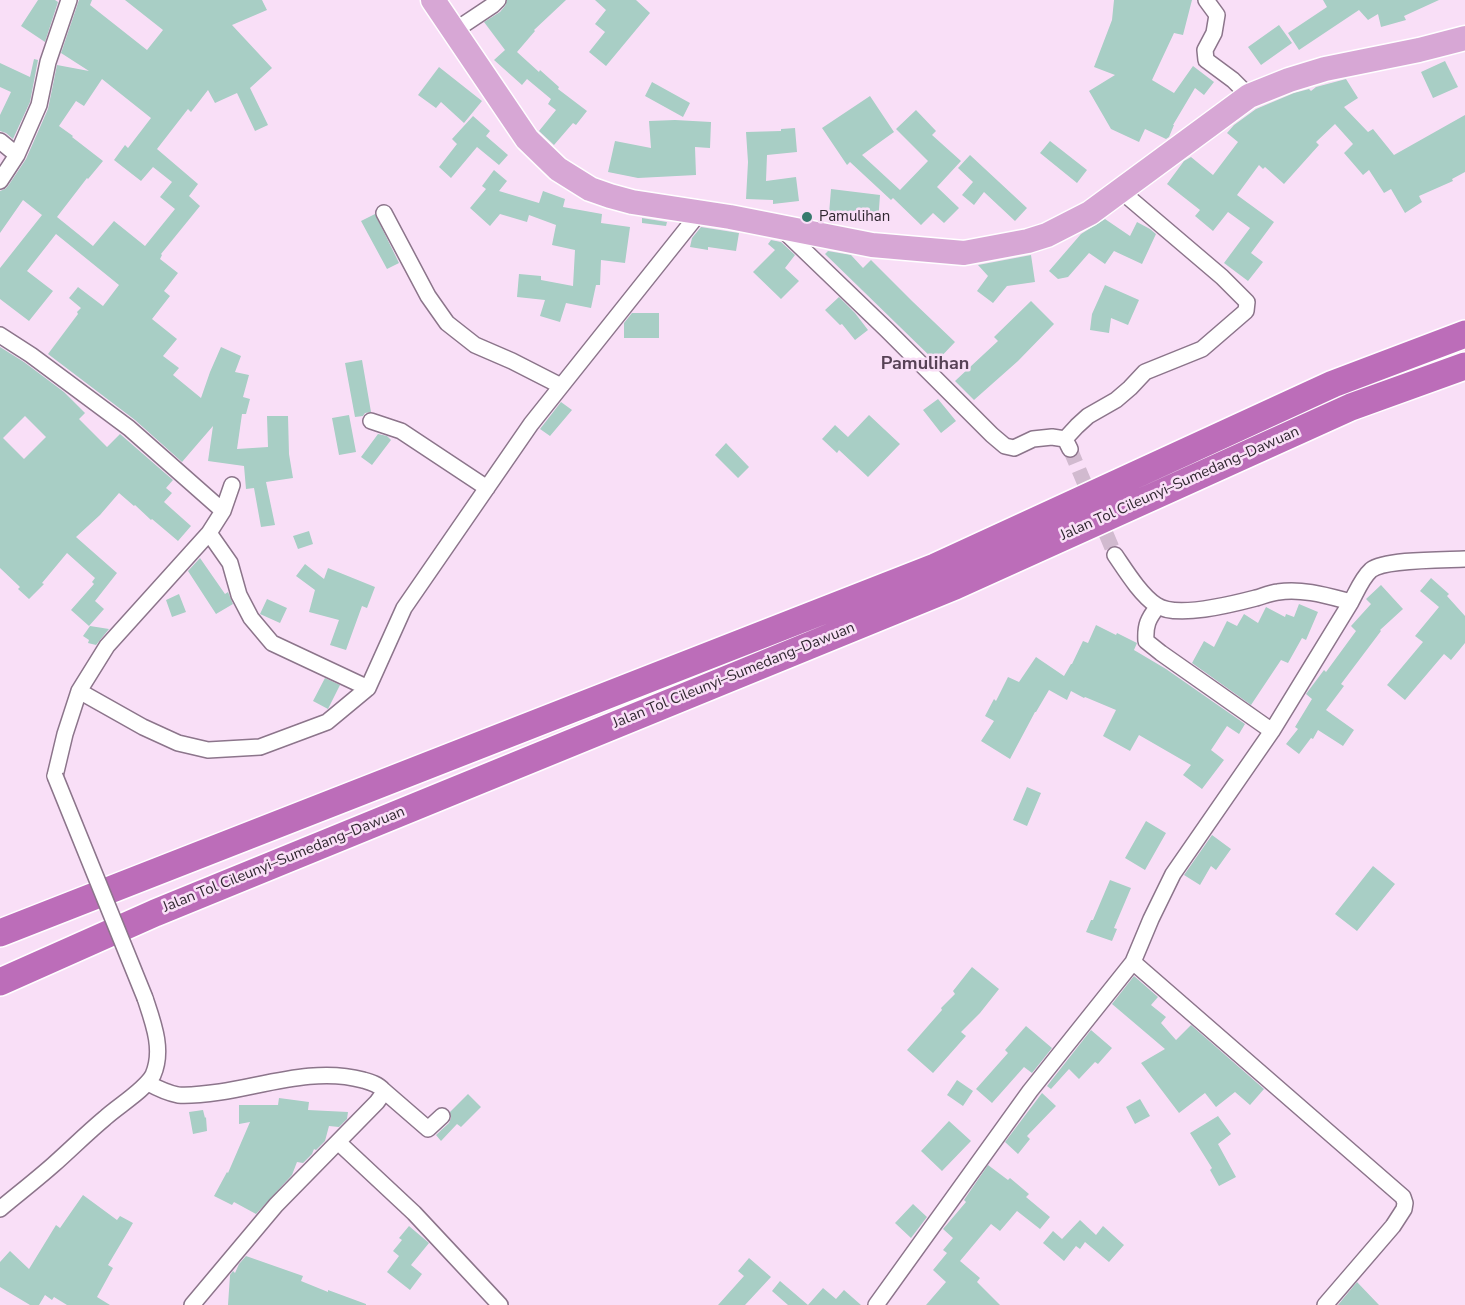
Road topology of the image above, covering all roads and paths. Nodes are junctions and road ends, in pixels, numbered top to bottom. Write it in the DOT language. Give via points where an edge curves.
graph roads {
  1 [pos="69,0"];
  2 [pos="433,0"];
  3 [pos="498,0"];
  4 [pos="1206,0"];
  5 [pos="454,31"];
  6 [pos="1465,38"];
  7 [pos="1249,96"];
  8 [pos="0,141"];
  9 [pos="17,155"];
  10 [pos="0,181"];
  11 [pos="1120,191"];
  12 [pos="700,212"];
  13 [pos="384,213"];
  14 [pos="782,228"];
  15 [pos="1465,334"];
  16 [pos="0,335"];
  17 [pos="1465,366"];
  18 [pos="561,386"];
  19 [pos="371,421"];
  20 [pos="232,485"];
  21 [pos="487,488"];
  22 [pos="224,511"];
  23 [pos="209,533"];
  24 [pos="1115,555"];
  25 [pos="1465,559"];
  26 [pos="1351,602"];
  27 [pos="1158,606"];
  28 [pos="368,688"];
  29 [pos="79,691"];
  30 [pos="1272,731"];
  31 [pos="0,933"];
  32 [pos="1133,962"];
  33 [pos="0,982"];
  34 [pos="148,1083"];
  35 [pos="383,1090"];
  36 [pos="442,1116"];
  37 [pos="338,1142"];
  38 [pos="0,1209"];
  39 [pos="192,1305"];
  40 [pos="500,1305"];
  41 [pos="876,1305"];
  42 [pos="1325,1305"];
  1 -- 9 [label="street" via="48,62 39,105"];
  2 -- 5 [label="main road"];
  3 -- 5 [label="street"];
  4 -- 7 [label="street" via="1217,15 1205,50 1206,60"];
  5 -- 12 [label="main road" via="527,139 558,169 590,189 610,196"];
  6 -- 7 [label="main road" via="1325,69"];
  7 -- 11 [label="main road"];
  8 -- 9 [label="street"];
  9 -- 10 [label="street"];
  11 -- 14 [label="main road" via="1090,213 1047,235 964,253 872,244"];
  11 -- 14 [label="street" via="1248,302 1246,311 1202,349 1145,372 1116,400 1088,416 1077,426 1068,444 1052,437 1005,446"];
  12 -- 14 [label="main road"];
  12 -- 18 [label="street"];
  13 -- 18 [label="street" via="428,296 447,323 476,345"];
  15 -- 31 [label="highway, Jalan Tol Cileunyi–Sumedang–Dawuan" via="1333,384 935,567"];
  16 -- 22 [label="street" via="129,428"];
  17 -- 33 [label="highway, Jalan Tol Cileunyi–Sumedang–Dawuan" via="1351,407 955,586 155,913"];
  18 -- 21 [label="street"];
  19 -- 21 [label="street" via="401,431"];
  20 -- 22 [label="street"];
  21 -- 28 [label="street" via="404,608"];
  22 -- 23 [label="street"];
  23 -- 28 [label="street" via="230,563 250,618 272,643"];
  23 -- 29 [label="street" via="107,646"];
  24 -- 27 [label="street" via="1146,597"];
  25 -- 26 [label="street" via="1386,563 1372,569"];
  26 -- 27 [label="street" via="1299,591 1278,592 1214,608 1170,610"];
  26 -- 30 [label="street"];
  27 -- 30 [label="street" via="1149,617 1146,640"];
  28 -- 29 [label="street" via="327,722 260,747 208,750 143,728"];
  29 -- 34 [label="street, bridge" via="55,776 154,1026 157,1058"];
  30 -- 32 [label="street" via="1173,874"];
  32 -- 41 [label="street" via="1030,1091"];
  32 -- 42 [label="street" via="1403,1197 1404,1209 1393,1226"];
  34 -- 35 [label="street" via="177,1095 201,1095 331,1075 370,1082"];
  34 -- 38 [label="street"];
  35 -- 36 [label="street" via="428,1129"];
  35 -- 37 [label="street" via="377,1102"];
  37 -- 39 [label="street" via="276,1205"];
  37 -- 40 [label="street" via="414,1213"];
}
